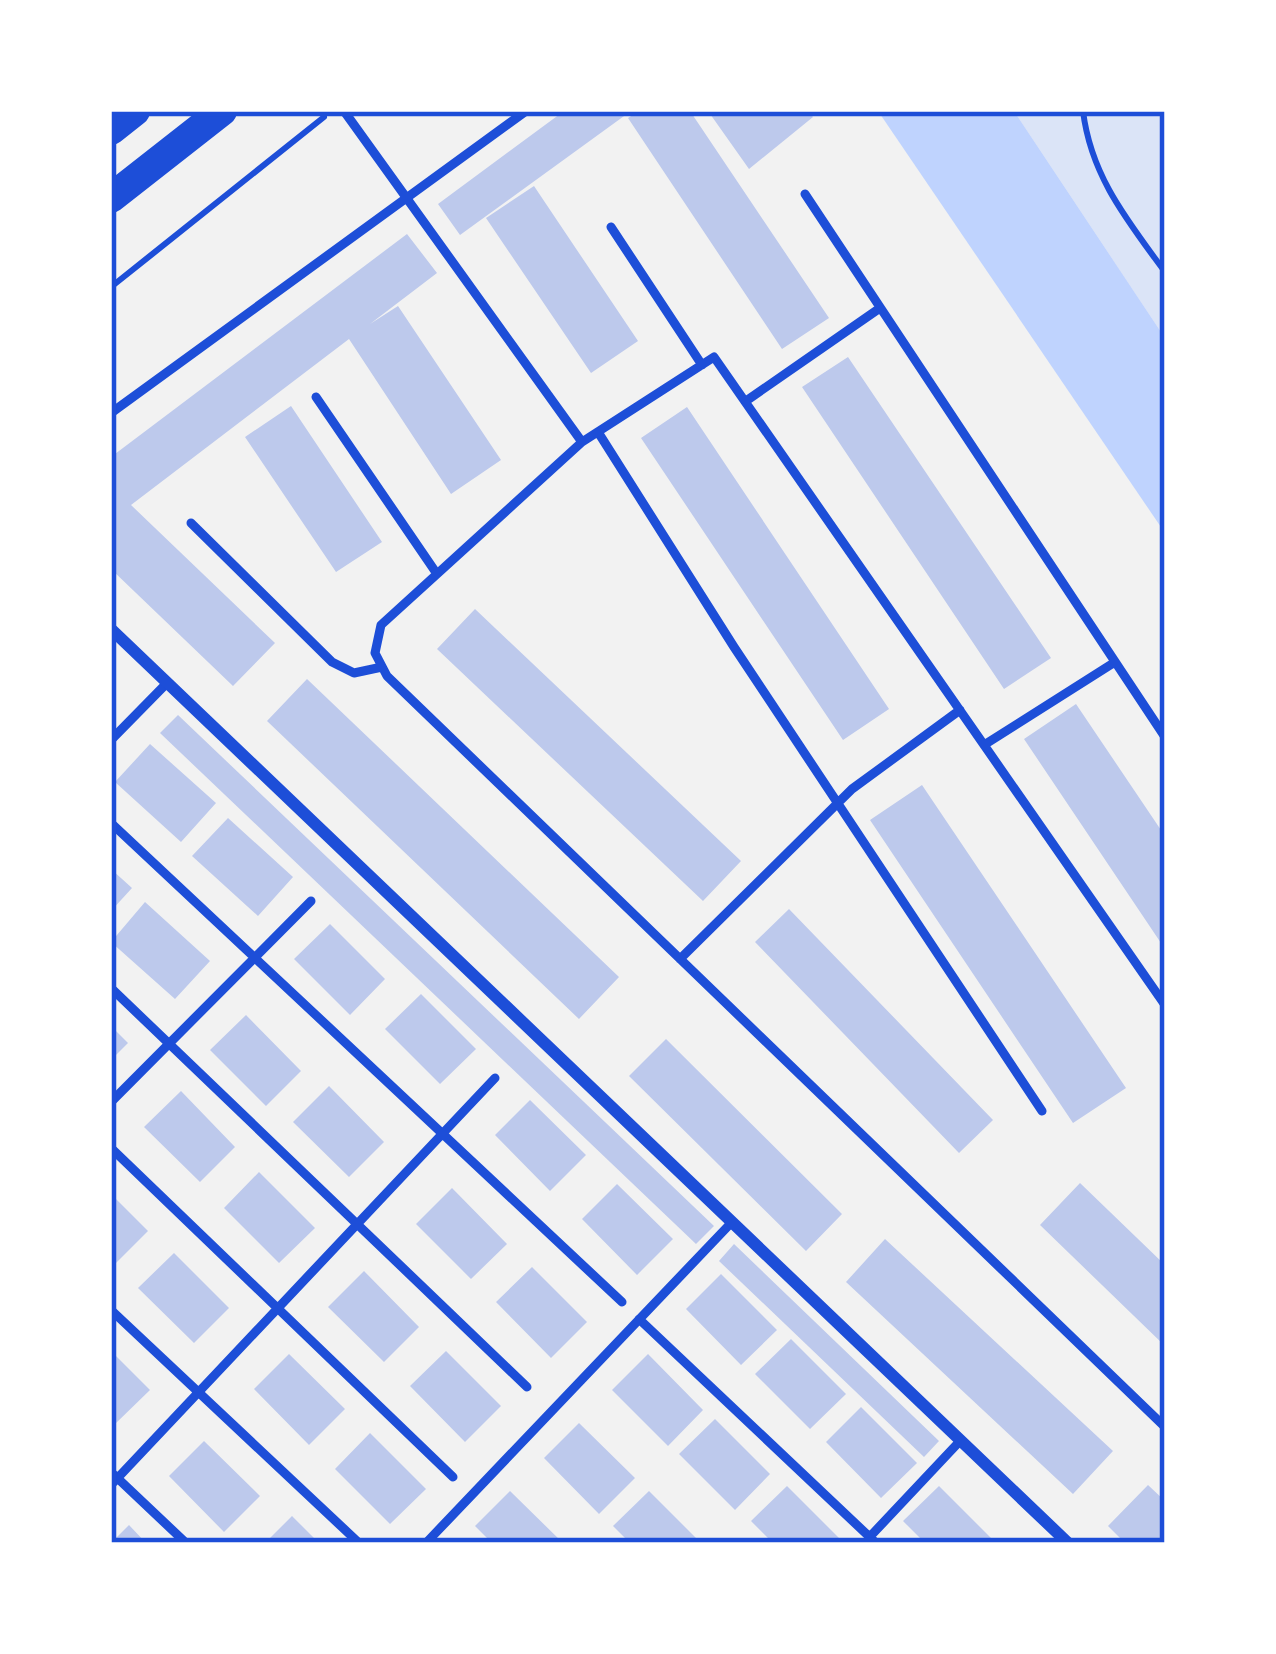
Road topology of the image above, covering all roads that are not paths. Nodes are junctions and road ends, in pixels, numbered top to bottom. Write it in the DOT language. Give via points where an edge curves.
graph roads {
  1 [pos="135,111"];
  2 [pos="222,111"];
  3 [pos="344,111"];
  4 [pos="526,111"];
  5 [pos="111,130"];
  6 [pos="805,194"];
  7 [pos="408,197"];
  8 [pos="111,198"];
  9 [pos="611,227"];
  10 [pos="880,308"];
  11 [pos="702,365"];
  12 [pos="316,397"];
  13 [pos="746,401"];
  14 [pos="111,412"];
  15 [pos="598,432"];
  16 [pos="582,442"];
  17 [pos="191,523"];
  18 [pos="437,574"];
  19 [pos="111,629"];
  20 [pos="1115,662"];
  21 [pos="382,667"];
  22 [pos="167,683"];
  23 [pos="960,710"];
  24 [pos="1165,737"];
  25 [pos="111,740"];
  26 [pos="984,746"];
  27 [pos="838,803"];
  28 [pos="111,824"];
  29 [pos="311,901"];
  30 [pos="255,957"];
  31 [pos="680,959"];
  32 [pos="111,988"];
  33 [pos="1165,1005"];
  34 [pos="169,1044"];
  35 [pos="495,1078"];
  36 [pos="111,1102"];
  37 [pos="1042,1111"];
  38 [pos="443,1134"];
  39 [pos="111,1148"];
  40 [pos="732,1222"];
  41 [pos="358,1225"];
  42 [pos="622,1302"];
  43 [pos="278,1309"];
  44 [pos="111,1310"];
  45 [pos="639,1319"];
  46 [pos="527,1388"];
  47 [pos="199,1392"];
  48 [pos="1165,1427"];
  49 [pos="960,1441"];
  50 [pos="453,1477"];
  51 [pos="113,1479"];
  52 [pos="870,1541"];
  53 [pos="186,1543"];
  54 [pos="359,1543"];
  55 [pos="425,1543"];
  56 [pos="1068,1543"];
  1 -- 5 [label="highway"];
  2 -- 8 [label="highway"];
  3 -- 7 [label="lane"];
  4 -- 7 [label="lane"];
  6 -- 10 [label="lane"];
  7 -- 14 [label="lane"];
  7 -- 16 [label="lane"];
  9 -- 11 [label="lane"];
  10 -- 13 [label="lane"];
  10 -- 20 [label="lane"];
  11 -- 13 [label="lane" via="714,357"];
  11 -- 15 [label="lane"];
  12 -- 18 [label="lane"];
  13 -- 23 [label="lane"];
  15 -- 16 [label="lane"];
  15 -- 27 [label="lane"];
  16 -- 18 [label="lane"];
  17 -- 21 [label="lane" via="332,662 354,673"];
  18 -- 21 [label="lane" via="381,625 375,653"];
  19 -- 22 [label="street"];
  20 -- 24 [label="lane"];
  20 -- 26 [label="lane"];
  21 -- 31 [label="lane"];
  22 -- 25 [label="lane"];
  22 -- 40 [label="street"];
  23 -- 26 [label="lane"];
  23 -- 27 [label="lane"];
  26 -- 33 [label="lane"];
  27 -- 31 [label="lane"];
  27 -- 37 [label="lane"];
  28 -- 30 [label="lane"];
  29 -- 30 [label="lane"];
  30 -- 34 [label="lane"];
  30 -- 38 [label="lane"];
  31 -- 48 [label="lane"];
  32 -- 34 [label="lane"];
  34 -- 36 [label="lane"];
  34 -- 41 [label="lane"];
  35 -- 38 [label="lane"];
  38 -- 41 [label="lane"];
  38 -- 42 [label="lane"];
  39 -- 43 [label="lane"];
  40 -- 45 [label="lane"];
  40 -- 49 [label="street"];
  41 -- 43 [label="lane"];
  41 -- 46 [label="lane"];
  43 -- 47 [label="lane"];
  43 -- 50 [label="lane"];
  44 -- 47 [label="lane"];
  45 -- 52 [label="lane"];
  45 -- 55 [label="lane"];
  47 -- 51 [label="lane"];
  47 -- 54 [label="lane"];
  49 -- 52 [label="lane"];
  49 -- 56 [label="street"];
  51 -- 53 [label="lane"];
}
